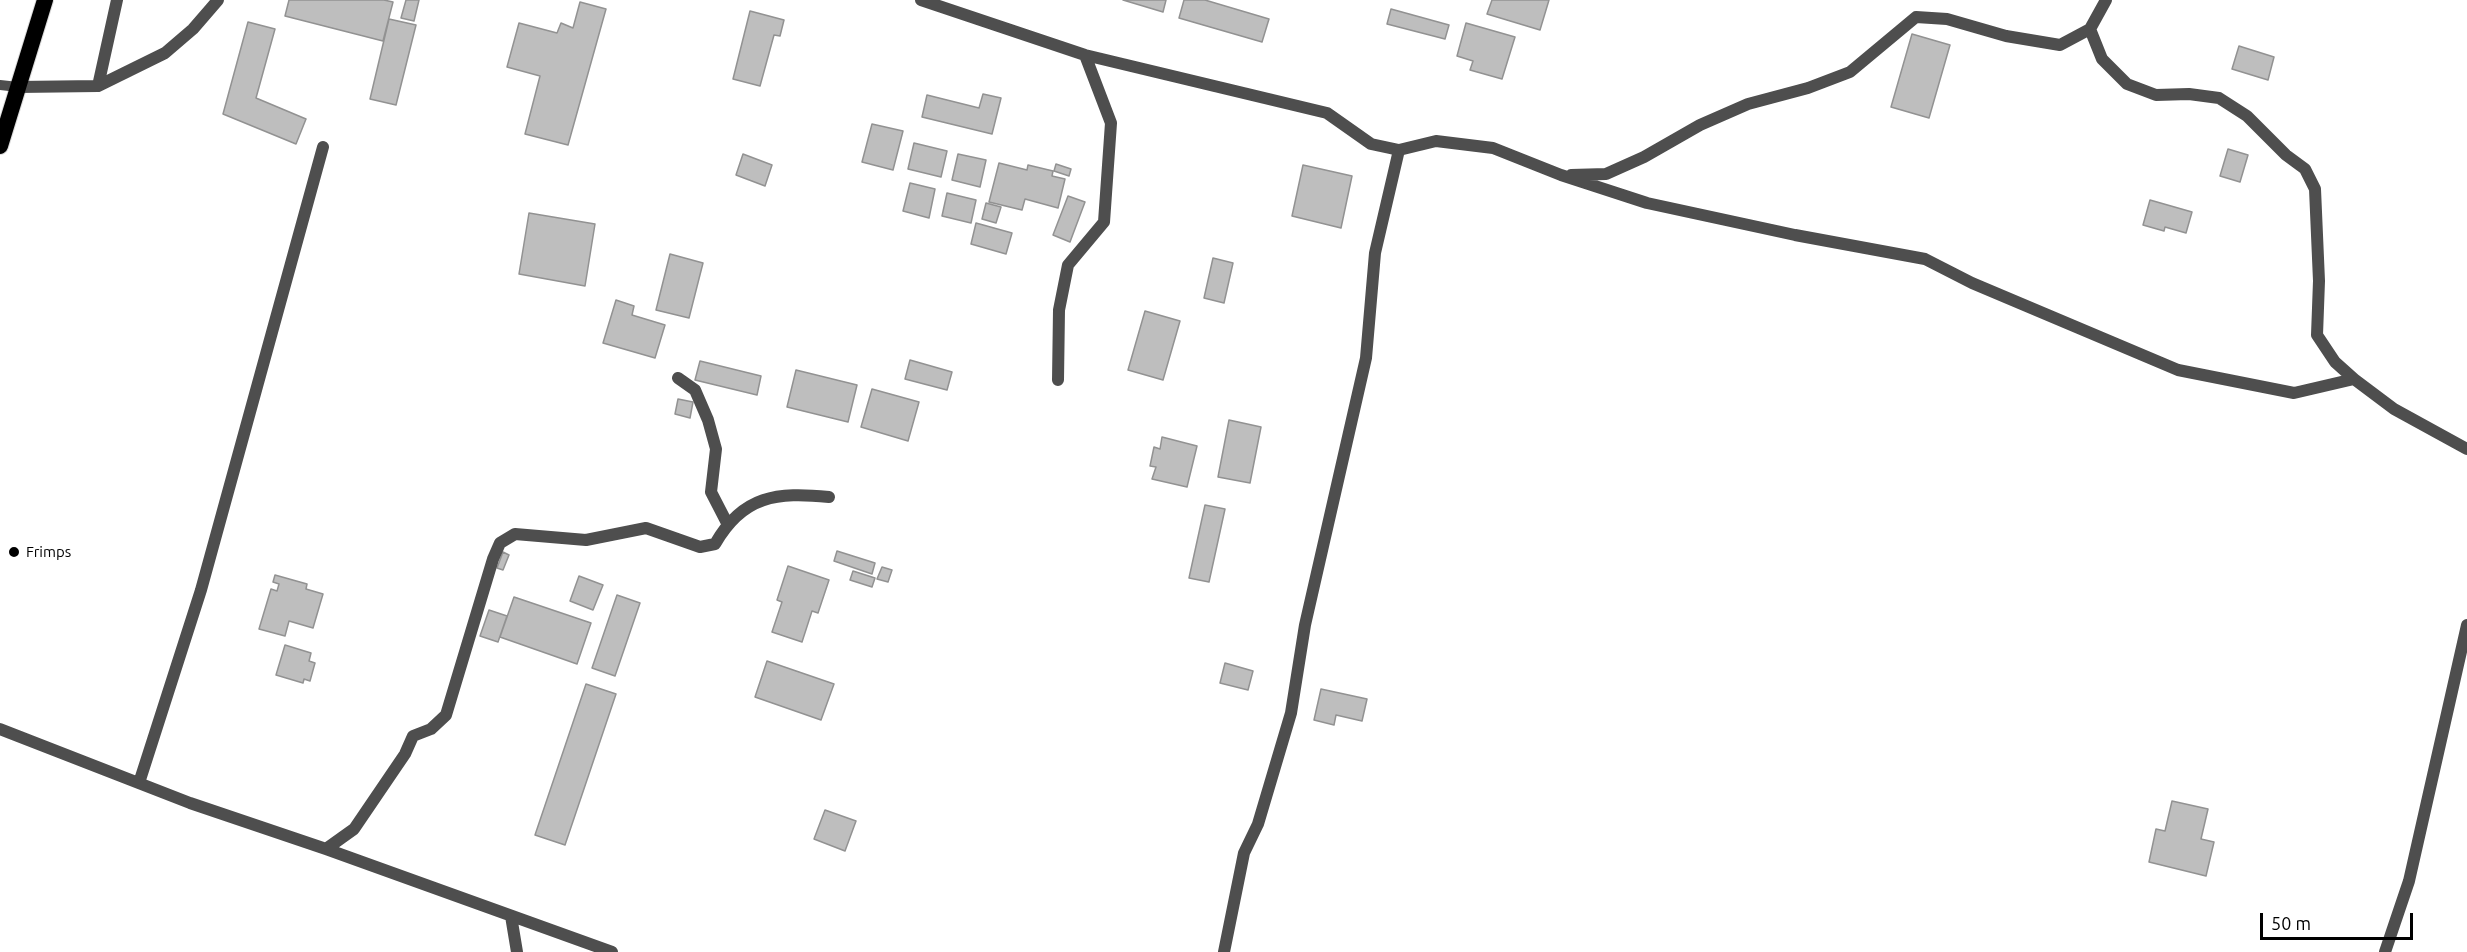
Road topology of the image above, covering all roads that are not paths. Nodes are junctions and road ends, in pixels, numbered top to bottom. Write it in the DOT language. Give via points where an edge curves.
graph roads {
  1 [pos="45,0"];
  2 [pos="117,0"];
  3 [pos="218,0"];
  4 [pos="921,0"];
  5 [pos="2106,0"];
  6 [pos="2090,29"];
  7 [pos="1085,55"];
  8 [pos="0,85"];
  9 [pos="98,86"];
  10 [pos="18,87"];
  11 [pos="0,146"];
  12 [pos="323,147"];
  13 [pos="1399,150"];
  14 [pos="1561,175"];
  15 [pos="678,378"];
  16 [pos="2354,379"];
  17 [pos="1058,380"];
  18 [pos="2467,449"];
  19 [pos="829,497"];
  20 [pos="727,523"];
  21 [pos="2467,625"];
  22 [pos="0,729"];
  23 [pos="139,783"];
  24 [pos="326,849"];
  25 [pos="511,916"];
  26 [pos="517,952"];
  27 [pos="612,952"];
  28 [pos="1224,952"];
  29 [pos="2385,952"];
  1 -- 10 [label="highway"];
  2 -- 9 [label="street"];
  3 -- 9 [label="street" via="165,53"];
  4 -- 7 [label="street"];
  5 -- 6 [label="street"];
  6 -- 14 [label="street" via="2060,45 2006,36 1947,19 1916,17 1850,72 1748,104 1606,174"];
  6 -- 16 [label="street" via="2102,59 2127,84 2156,95 2219,98 2247,116 2306,169 2315,189 2317,335 2335,362"];
  7 -- 13 [label="street" via="1327,113 1371,144"];
  7 -- 17 [label="street" via="1111,123 1104,222 1068,265 1059,310"];
  8 -- 10 [label="lane"];
  9 -- 10 [label="street"];
  10 -- 11 [label="highway"];
  12 -- 23 [label="street" via="201,590"];
  13 -- 14 [label="street" via="1436,141 1493,148"];
  13 -- 28 [label="street" via="1375,253 1366,358 1305,625 1291,713 1258,824 1244,853"];
  14 -- 16 [label="street" via="1647,203 1925,259 1971,283 2178,369 2294,393"];
  15 -- 20 [label="street" via="695,390 708,420 716,449 711,492"];
  16 -- 18 [label="street" via="2394,409"];
  19 -- 20 [label="street" via="789,494 766,499"];
  20 -- 24 [label="street" via="715,544 700,547 646,528 586,540 515,534 500,543 446,715 431,729 413,736 354,829"];
  21 -- 29 [label="street" via="2409,881"];
  22 -- 23 [label="street"];
  23 -- 24 [label="street"];
  24 -- 25 [label="street"];
  25 -- 26 [label="street"];
  25 -- 27 [label="street"];
}
